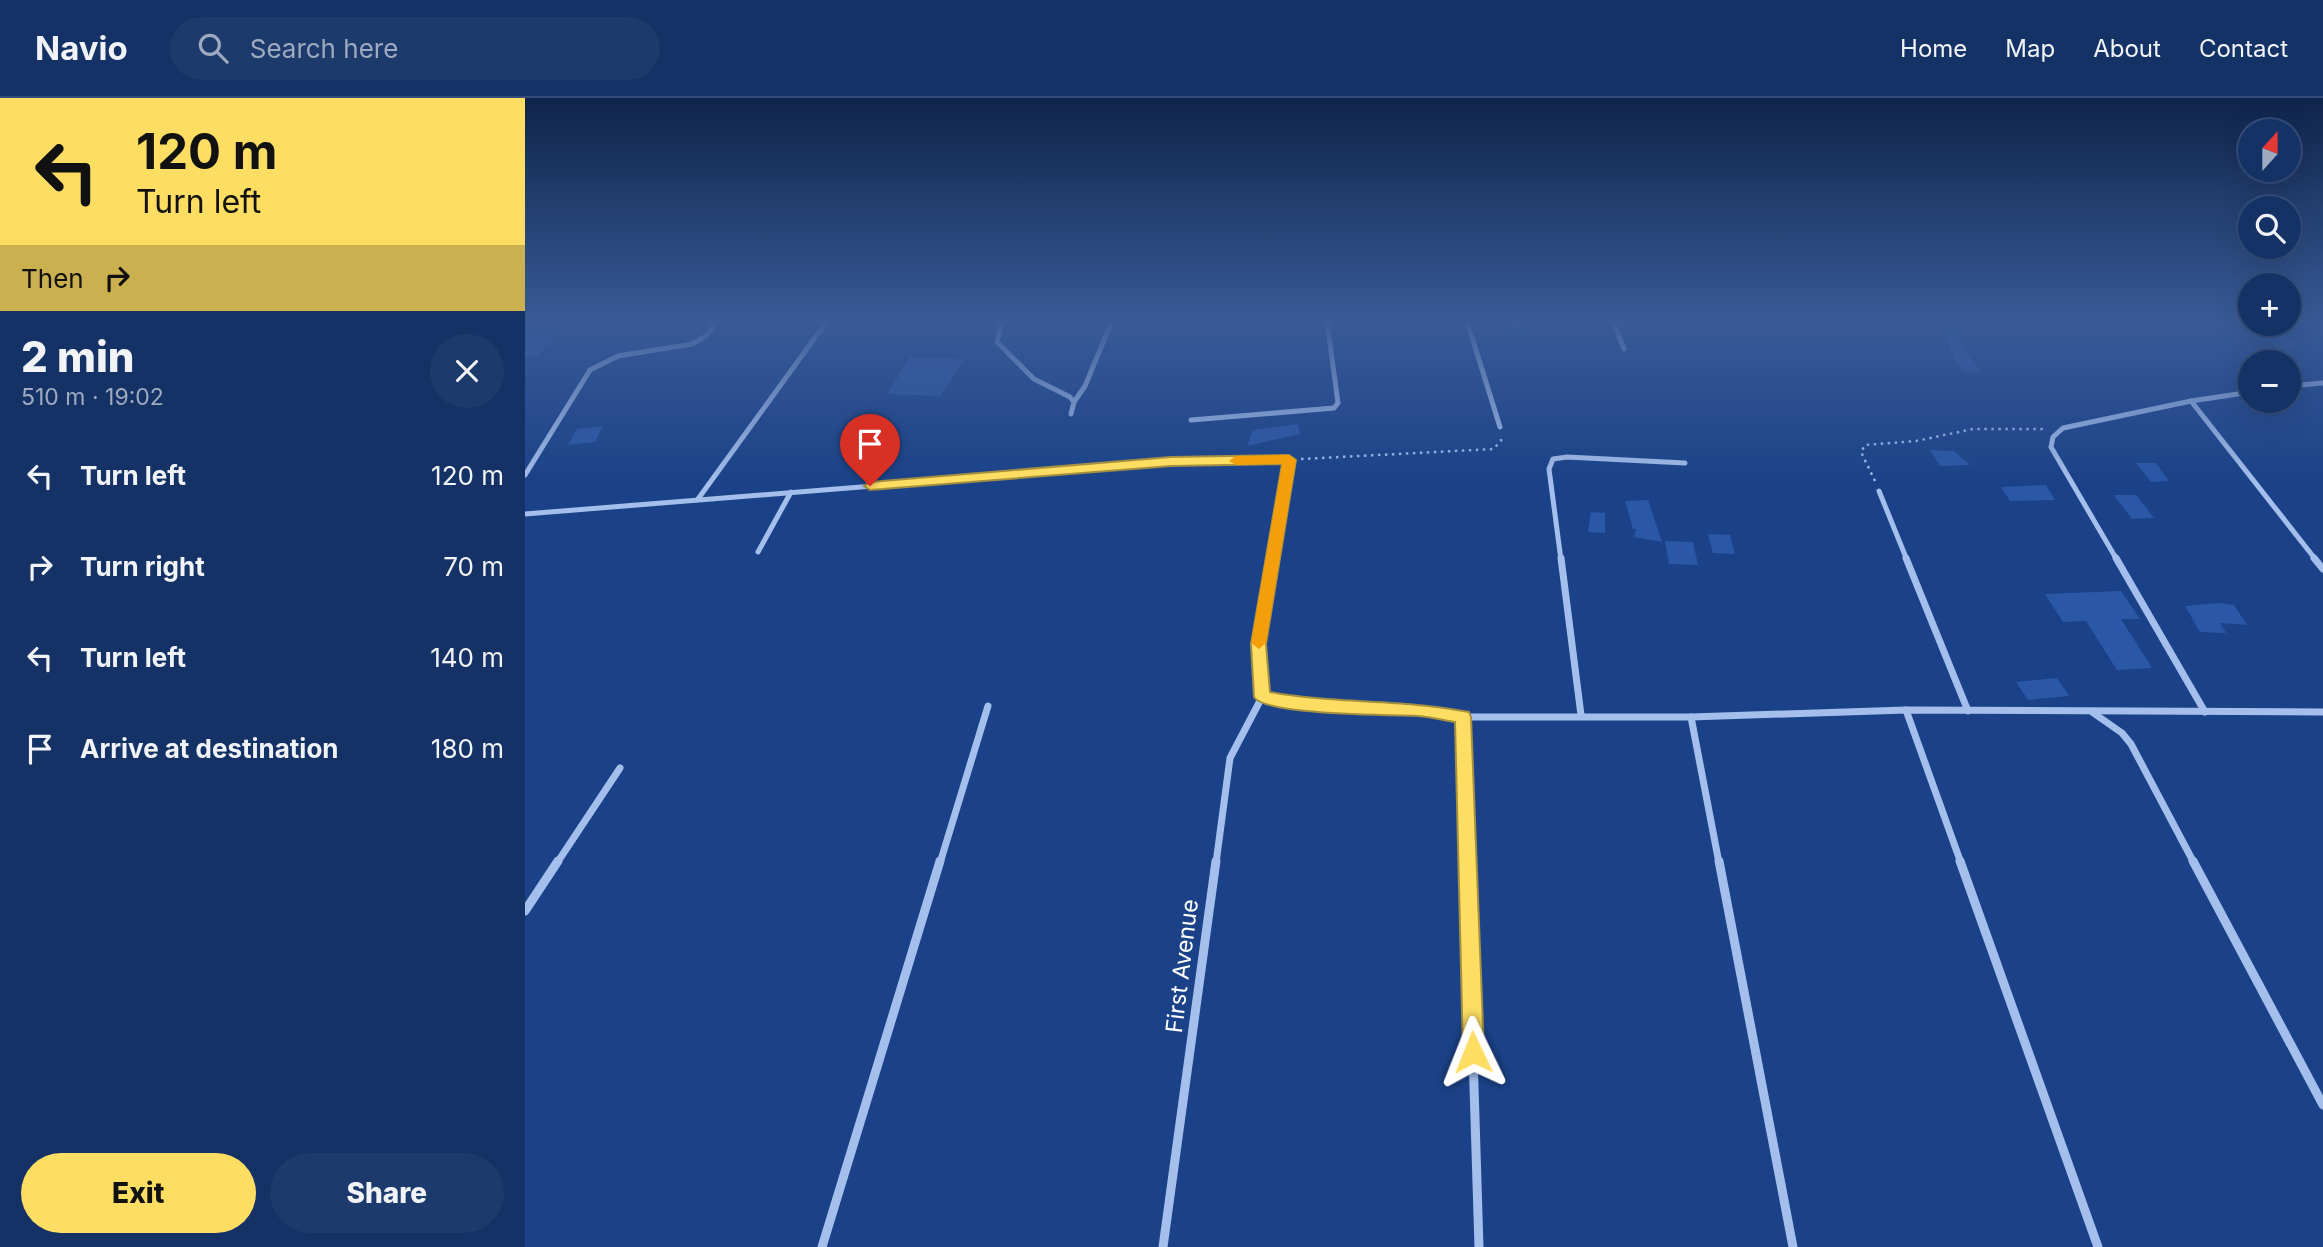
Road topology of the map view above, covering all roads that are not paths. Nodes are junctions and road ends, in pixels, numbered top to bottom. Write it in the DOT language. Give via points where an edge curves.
graph roads {
  1 [pos="587,375"];
  2 [pos="788,375"];
  3 [pos="1030,375"];
  4 [pos="1090,375"];
  5 [pos="1334,375"];
  6 [pos="1484,375"];
  7 [pos="2323,383"];
  8 [pos="2301,385"];
  9 [pos="2238,394"];
  10 [pos="2191,401"];
  11 [pos="1074,402"];
  12 [pos="1072,414"];
  13 [pos="1191,420"];
  14 [pos="1500,427"];
  15 [pos="1685,463"];
  16 [pos="525,475"];
  17 [pos="1879,491"];
  18 [pos="791,492"];
  19 [pos="698,499"];
  20 [pos="525,514"];
  21 [pos="758,552"];
  22 [pos="2323,569"];
  23 [pos="1262,697"];
  24 [pos="988,706"];
  25 [pos="1906,710"];
  26 [pos="1968,710"];
  27 [pos="2091,711"];
  28 [pos="2205,712"];
  29 [pos="2323,712"];
  30 [pos="1581,715"];
  31 [pos="1463,717"];
  32 [pos="1692,717"];
  33 [pos="620,768"];
  34 [pos="525,911"];
  35 [pos="2323,1105"];
  36 [pos="822,1247"];
  37 [pos="1163,1247"];
  38 [pos="1479,1247"];
  39 [pos="1793,1247"];
  40 [pos="2098,1247"];
  1 -- 16 [label="street"];
  2 -- 19 [label="street"];
  3 -- 11 [label="street"];
  4 -- 11 [label="street"];
  5 -- 13 [label="street" via="1338,403 1334,408"];
  6 -- 14 [label="street"];
  7 -- 8 [label="street"];
  9 -- 10 [label="street"];
  10 -- 22 [label="street"];
  10 -- 28 [label="street" via="2063,428 2053,437 2051,447"];
  11 -- 12 [label="street"];
  15 -- 30 [label="street" via="1553,459 1549,469"];
  17 -- 26 [label="street"];
  18 -- 19 [label="street"];
  18 -- 21 [label="street"];
  18 -- 23 [label="street" via="1171,462 1289,460 1258,644"];
  19 -- 20 [label="street"];
  23 -- 31 [label="street" via="1303,705 1422,710"];
  23 -- 37 [label="street, First Avenue" via="1230,758"];
  24 -- 36 [label="street"];
  25 -- 26 [label="street"];
  25 -- 32 [label="street"];
  25 -- 40 [label="street"];
  26 -- 27 [label="street"];
  27 -- 28 [label="street"];
  27 -- 35 [label="street" via="2131,744"];
  28 -- 29 [label="street"];
  30 -- 31 [label="street"];
  30 -- 32 [label="street"];
  31 -- 38 [label="street"];
  32 -- 39 [label="street"];
  33 -- 34 [label="street"];
}
